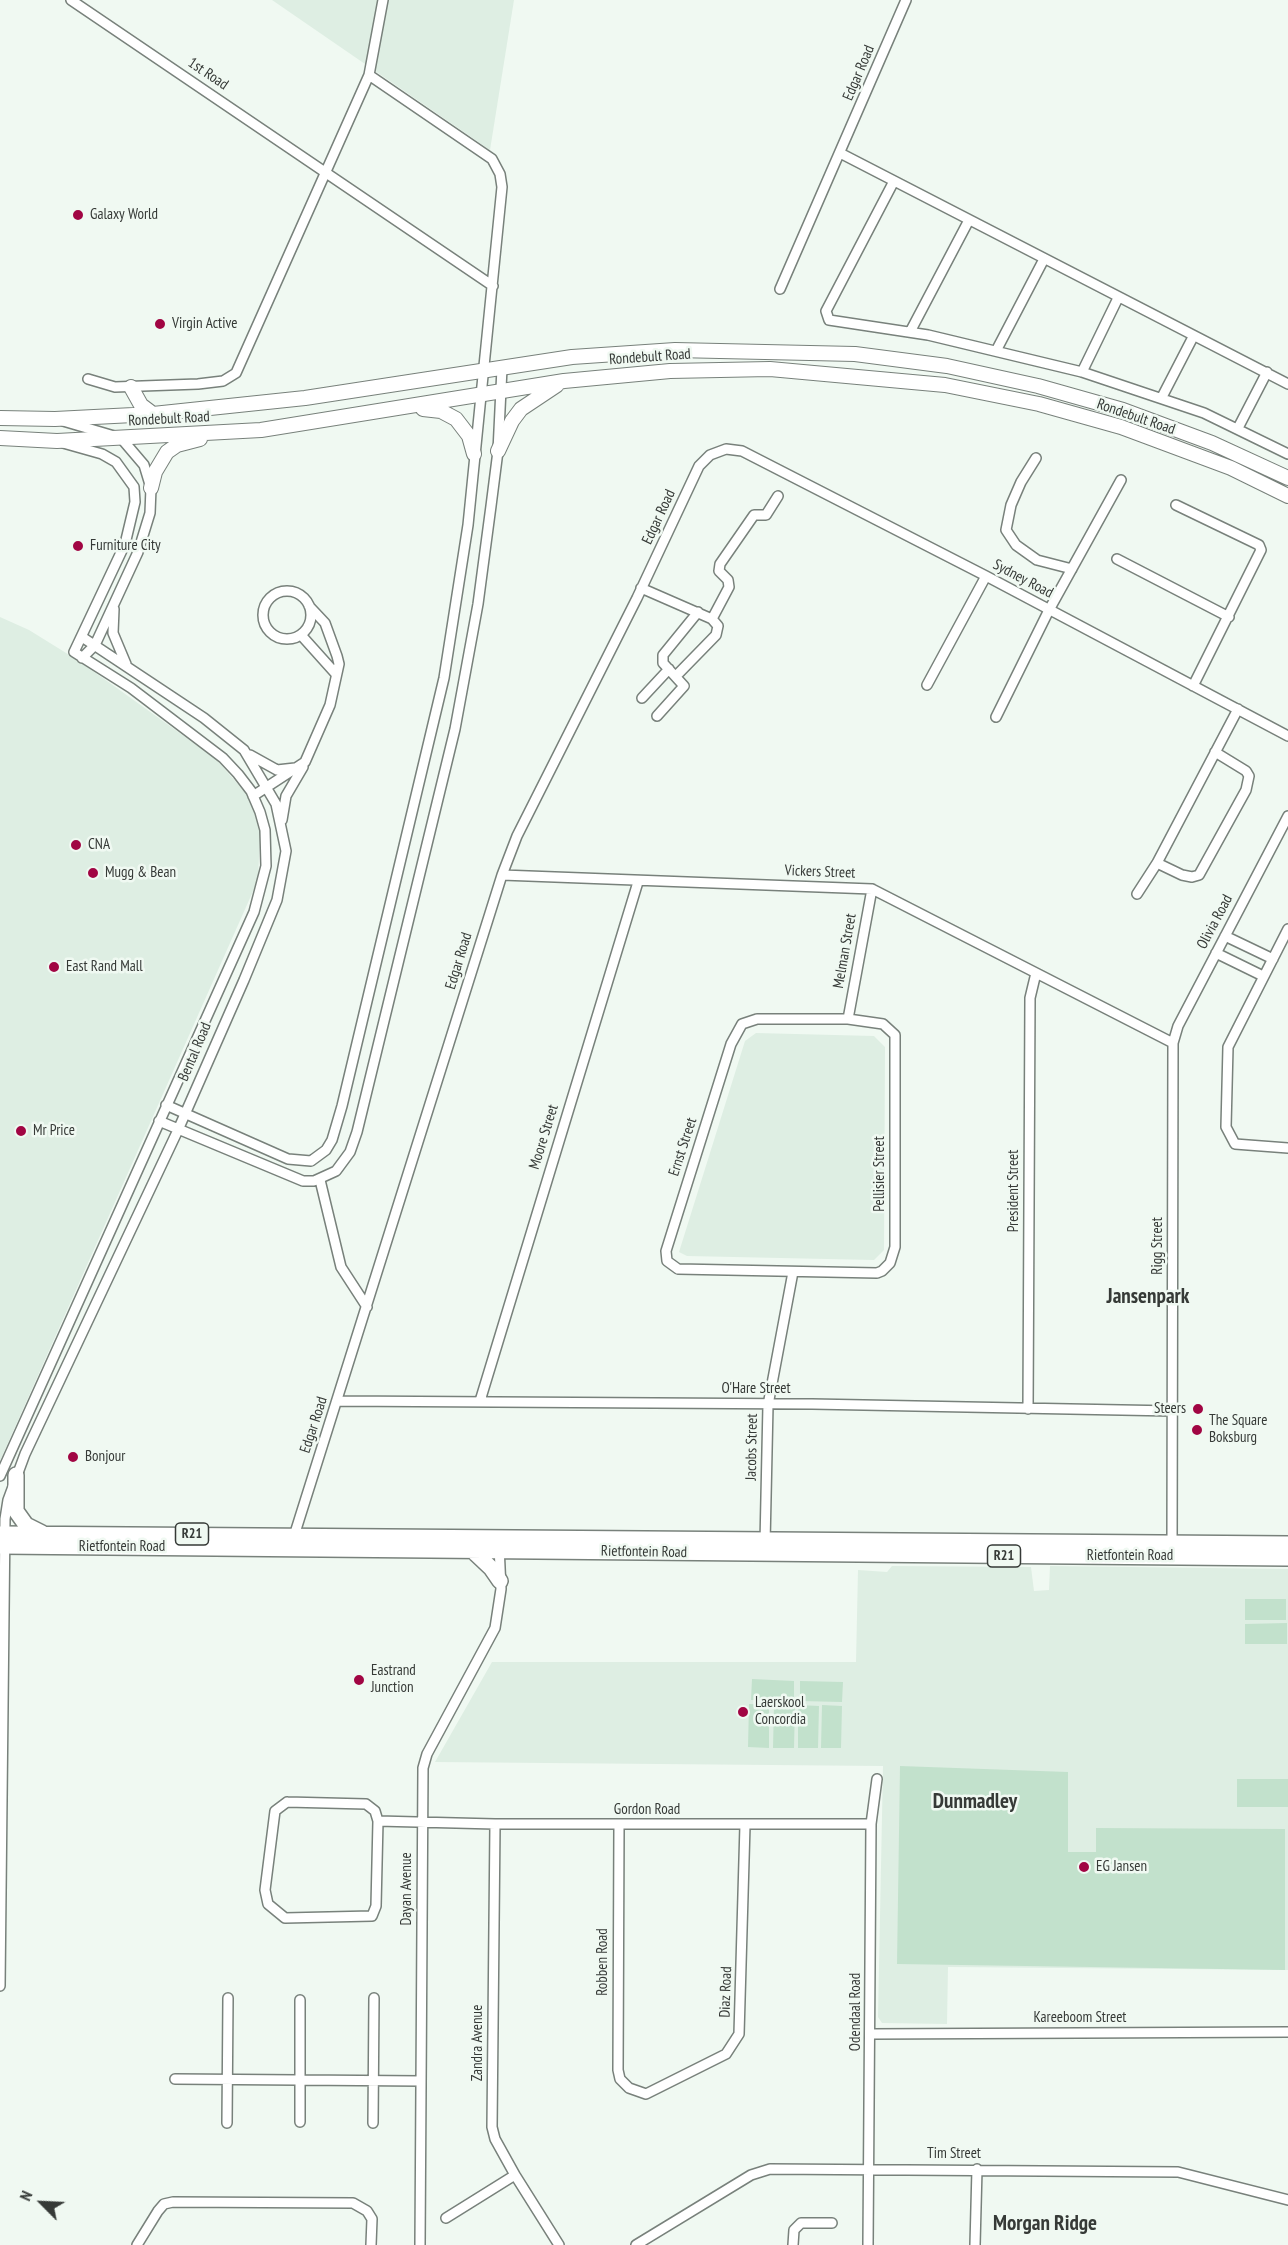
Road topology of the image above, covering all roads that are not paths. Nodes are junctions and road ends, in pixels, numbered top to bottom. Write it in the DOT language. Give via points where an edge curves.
graph roads {
  1 [pos="71,0"];
  2 [pos="383,0"];
  3 [pos="906,0"];
  4 [pos="369,75"];
  5 [pos="840,153"];
  6 [pos="326,175"];
  7 [pos="894,181"];
  8 [pos="969,220"];
  9 [pos="1044,259"];
  10 [pos="493,286"];
  11 [pos="780,289"];
  12 [pos="1118,298"];
  13 [pos="910,332"];
  14 [pos="1193,337"];
  15 [pos="996,351"];
  16 [pos="502,368"];
  17 [pos="482,371"];
  18 [pos="1082,372"];
  19 [pos="1267,372"];
  20 [pos="88,379"];
  21 [pos="564,381"];
  22 [pos="1288,384"];
  23 [pos="131,387"];
  24 [pos="501,390"];
  25 [pos="481,393"];
  26 [pos="1162,397"];
  27 [pos="410,407"];
  28 [pos="153,414"];
  29 [pos="0,418"];
  30 [pos="55,419"];
  31 [pos="1238,428"];
  32 [pos="219,433"];
  33 [pos="0,438"];
  34 [pos="121,438"];
  35 [pos="57,441"];
  36 [pos="498,451"];
  37 [pos="742,451"];
  38 [pos="474,454"];
  39 [pos="1288,454"];
  40 [pos="1036,458"];
  41 [pos="1288,478"];
  42 [pos="1121,480"];
  43 [pos="151,488"];
  44 [pos="778,496"];
  45 [pos="1288,496"];
  46 [pos="1176,505"];
  47 [pos="1117,559"];
  48 [pos="1072,569"];
  49 [pos="986,576"];
  50 [pos="641,588"];
  51 [pos="114,604"];
  52 [pos="309,606"];
  53 [pos="1049,610"];
  54 [pos="698,612"];
  55 [pos="1229,617"];
  56 [pos="712,619"];
  57 [pos="301,635"];
  58 [pos="82,637"];
  59 [pos="95,645"];
  60 [pos="78,655"];
  61 [pos="130,671"];
  62 [pos="672,673"];
  63 [pos="336,674"];
  64 [pos="927,686"];
  65 [pos="1193,686"];
  66 [pos="642,698"];
  67 [pos="1238,709"];
  68 [pos="657,716"];
  69 [pos="996,717"];
  70 [pos="1288,736"];
  71 [pos="243,750"];
  72 [pos="1215,752"];
  73 [pos="304,763"];
  74 [pos="268,787"];
  75 [pos="253,796"];
  76 [pos="1288,816"];
  77 [pos="282,822"];
  78 [pos="1157,863"];
  79 [pos="502,875"];
  80 [pos="638,882"];
  81 [pos="872,889"];
  82 [pos="1137,894"];
  83 [pos="1288,929"];
  84 [pos="1225,936"];
  85 [pos="1216,953"];
  86 [pos="1273,959"];
  87 [pos="1035,973"];
  88 [pos="1263,976"];
  89 [pos="848,1019"];
  90 [pos="1173,1043"];
  91 [pos="166,1105"];
  92 [pos="185,1113"];
  93 [pos="159,1121"];
  94 [pos="178,1130"];
  95 [pos="1288,1148"];
  96 [pos="321,1179"];
  97 [pos="793,1272"];
  98 [pos="367,1307"];
  99 [pos="338,1401"];
  100 [pos="480,1401"];
  101 [pos="768,1405"];
  102 [pos="1028,1409"];
  103 [pos="1173,1411"];
  104 [pos="16,1475"];
  105 [pos="0,1476"];
  106 [pos="44,1534"];
  107 [pos="294,1536"];
  108 [pos="2,1540"];
  109 [pos="1038,1540"];
  110 [pos="499,1544"];
  111 [pos="1288,1544"];
  112 [pos="765,1547"];
  113 [pos="1172,1549"];
  114 [pos="473,1551"];
  115 [pos="1038,1556"];
  116 [pos="1288,1558"];
  117 [pos="500,1581"];
  118 [pos="877,1779"];
  119 [pos="378,1821"];
  120 [pos="423,1823"];
  121 [pos="495,1824"];
  122 [pos="871,1824"];
  123 [pos="619,1825"];
  124 [pos="745,1825"];
  125 [pos="2,1831"];
  126 [pos="1,1851"];
  127 [pos="1,1969"];
  128 [pos="0,1986"];
  129 [pos="228,1998"];
  130 [pos="374,1998"];
  131 [pos="300,2000"];
  132 [pos="1288,2032"];
  133 [pos="872,2034"];
  134 [pos="175,2079"];
  135 [pos="227,2079"];
  136 [pos="300,2079"];
  137 [pos="374,2080"];
  138 [pos="421,2081"];
  139 [pos="634,2091"];
  140 [pos="300,2122"];
  141 [pos="227,2123"];
  142 [pos="373,2123"];
  143 [pos="868,2169"];
  144 [pos="977,2169"];
  145 [pos="515,2175"];
  146 [pos="1288,2200"];
  147 [pos="446,2218"];
  148 [pos="832,2223"];
  149 [pos="137,2245"];
  150 [pos="371,2245"];
  151 [pos="420,2245"];
  152 [pos="559,2245"];
  153 [pos="636,2245"];
  154 [pos="793,2245"];
  155 [pos="868,2245"];
  156 [pos="975,2245"];
  1 -- 6 [label="street, 1st Road"];
  2 -- 4 [label="street"];
  3 -- 5 [label="street, Edgar Road"];
  4 -- 6 [label="street"];
  4 -- 10 [label="street" via="478,148 496,165 502,187"];
  5 -- 7 [label="street"];
  5 -- 11 [label="street, Edgar Road"];
  6 -- 10 [label="street, 1st Road"];
  6 -- 23 [label="street" via="236,373 223,381"];
  7 -- 8 [label="street"];
  7 -- 13 [label="street" via="826,317 833,322"];
  8 -- 9 [label="street"];
  8 -- 13 [label="street"];
  9 -- 12 [label="street"];
  9 -- 15 [label="street"];
  10 -- 17 [label="street"];
  12 -- 14 [label="street"];
  12 -- 18 [label="street"];
  13 -- 15 [label="street"];
  14 -- 19 [label="street"];
  14 -- 26 [label="street"];
  15 -- 18 [label="street"];
  16 -- 17 [label="main road, Rondebult Road"];
  16 -- 24 [label="street"];
  16 -- 41 [label="main road, Rondebult Road" via="572,357 675,350 855,354 947,366 1123,410 1212,442"];
  17 -- 25 [label="street"];
  17 -- 28 [label="main road, Rondebult Road" via="305,398"];
  18 -- 26 [label="street"];
  19 -- 22 [label="street"];
  19 -- 31 [label="street"];
  20 -- 23 [label="street"];
  21 -- 24 [label="main road, Rondebult Road"];
  21 -- 36 [label="main road" via="521,409"];
  21 -- 45 [label="main road, Rondebult Road" via="670,371 770,369 945,385 1039,404 1121,427 1231,468"];
  23 -- 28 [label="main road" via="141,405"];
  24 -- 25 [label="main road, Rondebult Road"];
  24 -- 36 [label="street"];
  25 -- 27 [label="main road, Rondebult Road"];
  25 -- 38 [label="street"];
  26 -- 31 [label="street"];
  27 -- 32 [label="main road, Rondebult Road"];
  27 -- 38 [label="main road" via="441,411 456,419 469,436"];
  28 -- 30 [label="main road, Rondebult Road"];
  29 -- 30 [label="main road, Rondebult Road"];
  30 -- 34 [label="street"];
  31 -- 39 [label="street"];
  32 -- 34 [label="main road, Rondebult Road"];
  32 -- 43 [label="main road" via="177,445 167,452"];
  33 -- 35 [label="main road, Rondebult Road"];
  34 -- 35 [label="main road, Rondebult Road"];
  34 -- 43 [label="street" via="144,465"];
  35 -- 58 [label="street" via="116,462 134,487 132,522 125,544"];
  36 -- 96 [label="street" via="478,604 455,729 360,1122 343,1163"];
  37 -- 49 [label="street, Sydney Road"];
  37 -- 50 [label="street, Edgar Road" via="718,451 699,466"];
  38 -- 92 [label="street" via="468,525 444,678 332,1140 320,1156 299,1161"];
  40 -- 48 [label="street" via="1011,505 1006,530 1016,545 1037,560"];
  42 -- 48 [label="street"];
  43 -- 51 [label="street" via="143,539"];
  44 -- 56 [label="street" via="766,515 754,515 720,564 719,571 729,580 729,587"];
  46 -- 55 [label="street" via="1259,545 1261,550"];
  47 -- 55 [label="street"];
  48 -- 53 [label="street"];
  49 -- 53 [label="street, Sydney Road"];
  49 -- 64 [label="street"];
  50 -- 54 [label="street"];
  50 -- 79 [label="street, Edgar Road" via="533,801"];
  51 -- 59 [label="street"];
  51 -- 61 [label="street" via="113,633 120,656"];
  52 -- 57 [label="street" via="309,625"];
  52 -- 57 [label="street" via="300,595 286,591 272,596 263,608 264,623 272,635 286,640"];
  52 -- 63 [label="street" via="325,623 333,642 339,664"];
  53 -- 65 [label="street, Sydney Road"];
  53 -- 69 [label="street"];
  54 -- 56 [label="street"];
  54 -- 62 [label="street" via="663,655 663,663"];
  55 -- 65 [label="street"];
  56 -- 62 [label="street" via="718,626 716,635"];
  57 -- 63 [label="street"];
  58 -- 59 [label="street, Bental Road"];
  58 -- 60 [label="street"];
  59 -- 60 [label="street"];
  59 -- 61 [label="street, Bental Road"];
  60 -- 75 [label="street, Bental Road" via="131,688 223,758"];
  61 -- 71 [label="street, Bental Road" via="204,718"];
  62 -- 66 [label="street"];
  62 -- 68 [label="street" via="684,685 683,690"];
  63 -- 73 [label="street" via="324,721"];
  65 -- 67 [label="street, Sydney Road"];
  67 -- 70 [label="street, Sydney Road"];
  67 -- 72 [label="street"];
  71 -- 73 [label="street" via="277,770"];
  71 -- 74 [label="street, Bental Road"];
  72 -- 78 [label="street"];
  72 -- 78 [label="street" via="1246,771 1250,776 1246,790 1199,875 1182,875"];
  73 -- 74 [label="street"];
  73 -- 77 [label="street" via="286,796"];
  74 -- 75 [label="street"];
  74 -- 77 [label="street, Bental Road"];
  75 -- 91 [label="street, Bental Road" via="261,812 267,847 261,892"];
  76 -- 84 [label="street, Olivia Road"];
  77 -- 92 [label="street, Bental Road" via="286,851 277,900"];
  78 -- 82 [label="street"];
  79 -- 80 [label="street, Vickers Street"];
  79 -- 98 [label="street, Edgar Road"];
  80 -- 81 [label="street, Vickers Street"];
  80 -- 100 [label="street, Moore Street"];
  81 -- 87 [label="street, Vickers Street"];
  81 -- 89 [label="street, Melman Street"];
  83 -- 86 [label="street"];
  84 -- 85 [label="street, Olivia Road"];
  84 -- 86 [label="street"];
  85 -- 88 [label="street"];
  85 -- 90 [label="street, Olivia Road"];
  86 -- 88 [label="street"];
  87 -- 90 [label="street, Vickers Street"];
  87 -- 102 [label="street, President Street" via="1030,998"];
  88 -- 95 [label="street" via="1228,1047 1226,1127 1235,1144"];
  89 -- 97 [label="street, Pellisier Street" via="883,1024 896,1040 894,1253 890,1263 876,1273"];
  89 -- 97 [label="street, Ernst Street" via="757,1018 748,1020 736,1031 666,1251 667,1261 678,1269"];
  90 -- 103 [label="street, Rigg Street"];
  91 -- 92 [label="street"];
  91 -- 93 [label="street, Bental Road"];
  92 -- 94 [label="street, Bental Road"];
  93 -- 94 [label="street"];
  93 -- 105 [label="street, Bental Road"];
  94 -- 96 [label="street" via="291,1177 303,1181"];
  94 -- 104 [label="street, Bental Road"];
  96 -- 98 [label="street" via="341,1267"];
  97 -- 101 [label="street, Jacobs Street"];
  98 -- 99 [label="street, Edgar Road"];
  99 -- 100 [label="street, O'Hare Street"];
  99 -- 107 [label="street, Edgar Road"];
  100 -- 101 [label="street, O'Hare Street"];
  101 -- 102 [label="street, O'Hare Street"];
  101 -- 112 [label="street, Jacobs Street"];
  102 -- 103 [label="street, O'Hare Street"];
  103 -- 113 [label="street, Rigg Street"];
  104 -- 106 [label="main road" via="14,1501 19,1517"];
  104 -- 108 [label="street, Bental Road"];
  106 -- 107 [label="main road, Rietfontein Road / R21"];
  106 -- 108 [label="main road, Rietfontein Road / R21"];
  107 -- 110 [label="main road, Rietfontein Road / R21"];
  108 -- 114 [label="main road, Rietfontein Road / R21"];
  108 -- 125 [label="street, Bental Road"];
  109 -- 112 [label="main road, Rietfontein Road / R21"];
  109 -- 113 [label="main road, Rietfontein Road / R21"];
  109 -- 115 [label="main road"];
  110 -- 112 [label="main road, Rietfontein Road / R21"];
  110 -- 114 [label="main road, Rietfontein Road / R21"];
  110 -- 117 [label="street, Dayan Avenue"];
  111 -- 113 [label="main road, Rietfontein Road / R21"];
  112 -- 115 [label="main road, Rietfontein Road / R21"];
  113 -- 115 [label="main road, Rietfontein Road / R21"];
  113 -- 116 [label="main road, Rietfontein Road / R21"];
  114 -- 117 [label="main road"];
  117 -- 120 [label="street, Dayan Avenue" via="498,1617 489,1642 426,1759"];
  118 -- 122 [label="street, Odendaal Road"];
  119 -- 119 [label="street" via="376,1906 372,1916 285,1918 268,1904 265,1890 275,1811 282,1803 366,1804 375,1811"];
  119 -- 120 [label="street, Gordon Road"];
  120 -- 121 [label="street, Gordon Road"];
  120 -- 138 [label="street, Dayan Avenue"];
  121 -- 123 [label="street, Gordon Road"];
  121 -- 145 [label="street, Zandra Avenue" via="492,2127"];
  122 -- 124 [label="street, Gordon Road"];
  122 -- 133 [label="street, Odendaal Road"];
  123 -- 124 [label="street, Gordon Road"];
  123 -- 139 [label="street, Robben Road" via="618,2070 620,2079"];
  124 -- 139 [label="street, Diaz Road" via="739,2034 726,2054 652,2093"];
  125 -- 126 [label="street, Bental Road"];
  126 -- 127 [label="street, Bental Road"];
  127 -- 128 [label="street, Bental Road"];
  129 -- 135 [label="street"];
  130 -- 137 [label="street"];
  131 -- 136 [label="street"];
  132 -- 133 [label="street, Kareeboom Street"];
  133 -- 143 [label="street, Odendaal Road"];
  134 -- 135 [label="street"];
  135 -- 136 [label="street"];
  135 -- 141 [label="street"];
  136 -- 137 [label="street"];
  136 -- 140 [label="street"];
  137 -- 138 [label="street"];
  137 -- 142 [label="street"];
  138 -- 151 [label="street, Dayan Avenue"];
  143 -- 144 [label="street, Tim Street"];
  143 -- 153 [label="street, Tim Street" via="759,2172"];
  143 -- 155 [label="street, Odendaal Road"];
  144 -- 146 [label="street, Tim Street" via="1178,2172"];
  144 -- 156 [label="street"];
  145 -- 147 [label="street"];
  145 -- 152 [label="street, Zandra Avenue"];
  148 -- 154 [label="street" via="801,2223 794,2230"];
  149 -- 150 [label="street" via="158,2211 173,2202 353,2203 372,2219"];
}
